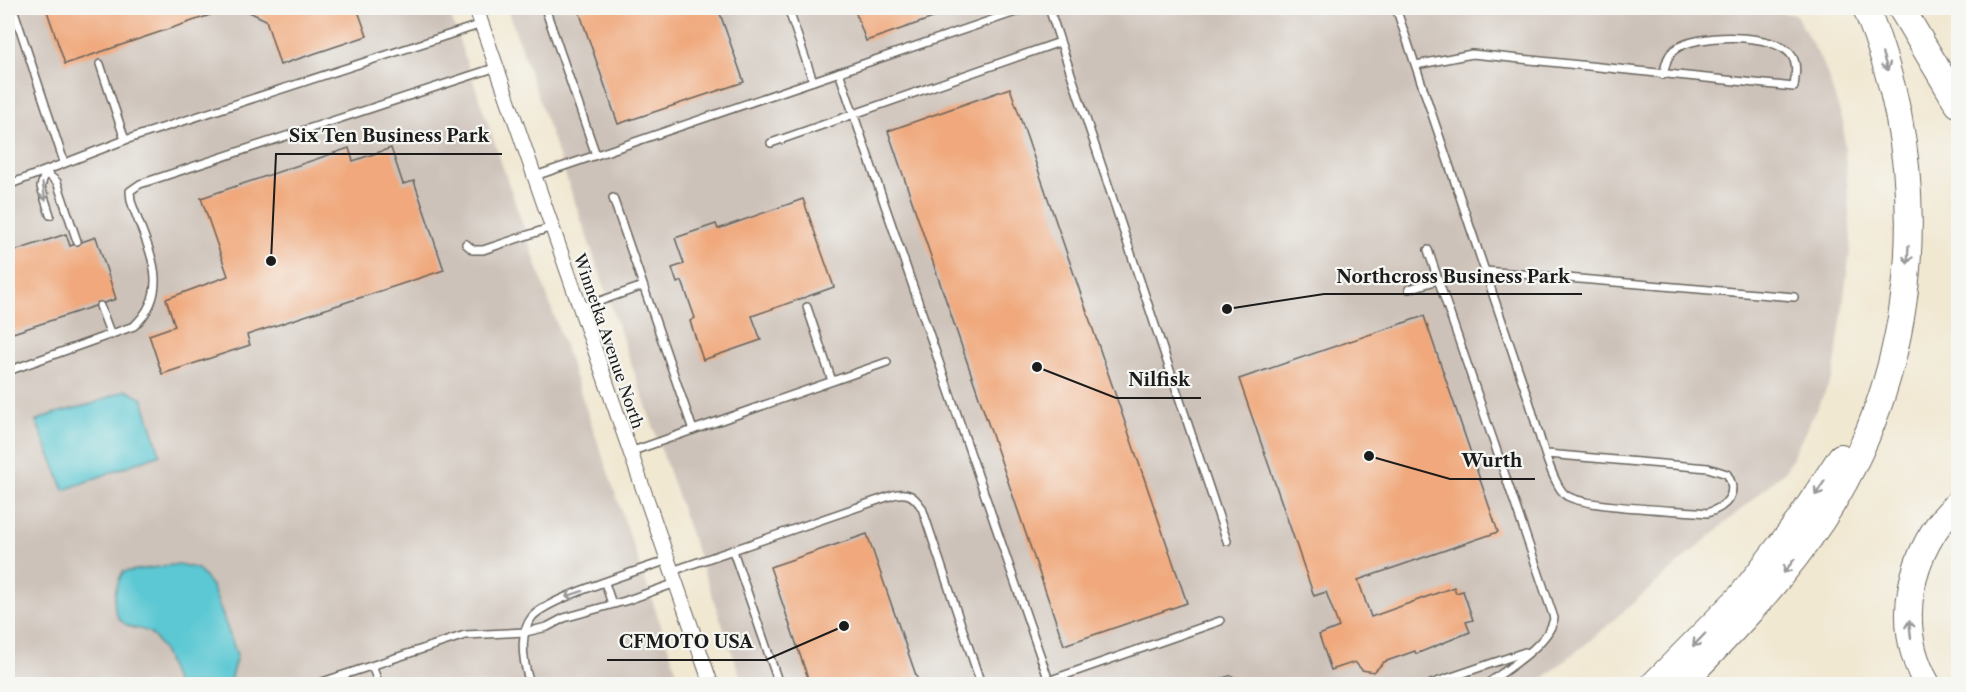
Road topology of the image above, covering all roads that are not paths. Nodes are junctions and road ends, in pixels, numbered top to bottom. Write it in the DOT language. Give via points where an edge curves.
graph roads {
  1 [pos="13,8"];
  2 [pos="476,8"];
  3 [pos="546,8"];
  4 [pos="788,8"];
  5 [pos="1027,8"];
  6 [pos="1049,8"];
  7 [pos="1396,8"];
  8 [pos="1866,8"];
  9 [pos="1901,8"];
  10 [pos="482,24"];
  11 [pos="1060,42"];
  12 [pos="100,64"];
  13 [pos="1416,65"];
  14 [pos="497,68"];
  15 [pos="839,72"];
  16 [pos="1663,75"];
  17 [pos="813,81"];
  18 [pos="1959,104"];
  19 [pos="854,114"];
  20 [pos="125,140"];
  21 [pos="771,142"];
  22 [pos="596,155"];
  23 [pos="64,162"];
  24 [pos="45,172"];
  25 [pos="535,176"];
  26 [pos="8,184"];
  27 [pos="613,198"];
  28 [pos="50,215"];
  29 [pos="552,227"];
  30 [pos="77,241"];
  31 [pos="466,244"];
  32 [pos="1428,250"];
  33 [pos="1485,271"];
  34 [pos="1438,280"];
  35 [pos="643,286"];
  36 [pos="1409,289"];
  37 [pos="1794,297"];
  38 [pos="100,306"];
  39 [pos="807,307"];
  40 [pos="580,308"];
  41 [pos="111,335"];
  42 [pos="887,362"];
  43 [pos="8,371"];
  44 [pos="832,381"];
  45 [pos="1878,406"];
  46 [pos="693,430"];
  47 [pos="630,452"];
  48 [pos="1547,454"];
  49 [pos="1959,503"];
  50 [pos="1227,541"];
  51 [pos="733,551"];
  52 [pos="672,571"];
  53 [pos="605,583"];
  54 [pos="612,604"];
  55 [pos="1220,621"];
  56 [pos="526,632"];
  57 [pos="1530,651"];
  58 [pos="372,666"];
  59 [pos="1049,682"];
  60 [pos="1229,682"];
  61 [pos="316,684"];
  62 [pos="379,684"];
  63 [pos="530,684"];
  64 [pos="711,684"];
  65 [pos="779,684"];
  66 [pos="981,684"];
  67 [pos="1217,684"];
  68 [pos="1239,684"];
  69 [pos="1431,684"];
  70 [pos="1487,684"];
  71 [pos="1654,684"];
  72 [pos="1681,684"];
  73 [pos="1927,684"];
  1 -- 23 [label="lane"];
  2 -- 10 [label="street, Winnetka Avenue North"];
  3 -- 22 [label="lane"];
  4 -- 17 [label="lane"];
  5 -- 15 [label="lane"];
  6 -- 11 [label="lane"];
  7 -- 13 [label="lane"];
  8 -- 45 [label="highway, one-way" via="1898,112 1910,209 1904,304"];
  9 -- 18 [label="highway"];
  10 -- 14 [label="street, Winnetka Avenue North"];
  10 -- 20 [label="lane"];
  11 -- 19 [label="lane"];
  11 -- 50 [label="lane"];
  12 -- 20 [label="lane"];
  13 -- 16 [label="lane" via="1472,54"];
  13 -- 33 [label="lane"];
  14 -- 25 [label="street, Winnetka Avenue North"];
  14 -- 41 [label="lane" via="140,184 130,191 131,201 156,277 155,298 147,314 134,326"];
  15 -- 17 [label="lane"];
  15 -- 19 [label="lane"];
  16 -- 16 [label="lane" via="1794,87 1796,67 1793,57 1778,45 1708,37 1676,49 1668,57"];
  17 -- 22 [label="lane"];
  19 -- 21 [label="lane"];
  19 -- 59 [label="lane"];
  20 -- 23 [label="lane"];
  22 -- 25 [label="lane"];
  23 -- 24 [label="lane"];
  24 -- 26 [label="lane"];
  24 -- 28 [label="lane, one-way" via="41,187"];
  24 -- 30 [label="lane" via="57,182"];
  25 -- 29 [label="street, Winnetka Avenue North"];
  27 -- 35 [label="lane"];
  29 -- 31 [label="lane" via="483,250 473,250"];
  29 -- 40 [label="street, Winnetka Avenue North"];
  32 -- 34 [label="lane"];
  33 -- 37 [label="lane"];
  33 -- 48 [label="lane"];
  34 -- 36 [label="lane"];
  34 -- 57 [label="lane" via="1554,618 1553,627"];
  35 -- 40 [label="lane"];
  35 -- 46 [label="lane"];
  38 -- 41 [label="lane"];
  39 -- 44 [label="lane"];
  40 -- 47 [label="street, Winnetka Avenue North"];
  41 -- 43 [label="lane"];
  42 -- 44 [label="lane"];
  44 -- 46 [label="lane"];
  45 -- 71 [label="highway, one-way" via="1767,564 1741,596"];
  45 -- 72 [label="highway, one-way" via="1844,484 1799,553 1777,582"];
  46 -- 47 [label="lane"];
  47 -- 52 [label="street, Winnetka Avenue North"];
  48 -- 48 [label="lane" via="1566,496 1586,502 1707,513 1718,510 1732,495 1733,484 1727,474 1708,468"];
  73 -- 49 [label="highway, one-way" via="1909,628 1910,592 1923,548"];
  51 -- 52 [label="lane"];
  51 -- 65 [label="lane"];
  51 -- 66 [label="lane" via="893,495 903,492 914,496 922,508"];
  52 -- 53 [label="lane"];
  52 -- 54 [label="lane"];
  52 -- 64 [label="street, Winnetka Avenue North"];
  53 -- 54 [label="lane"];
  53 -- 56 [label="lane, one-way" via="544,607 532,618"];
  54 -- 56 [label="lane"];
  55 -- 59 [label="lane"];
  56 -- 58 [label="lane" via="465,635"];
  56 -- 63 [label="lane" via="525,663"];
  57 -- 69 [label="lane"];
  57 -- 70 [label="lane"];
  58 -- 61 [label="lane"];
  58 -- 62 [label="lane"];
  60 -- 67 [label="lane"];
  60 -- 68 [label="lane"];
}
